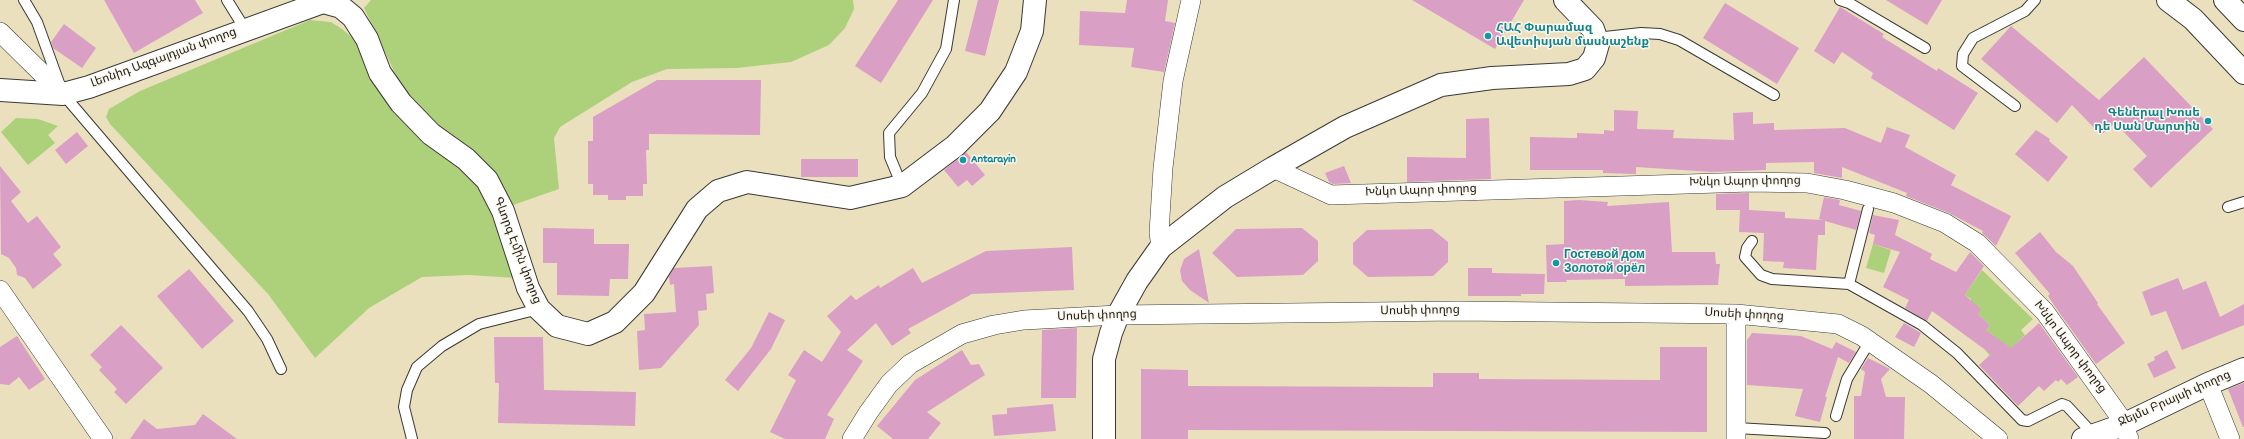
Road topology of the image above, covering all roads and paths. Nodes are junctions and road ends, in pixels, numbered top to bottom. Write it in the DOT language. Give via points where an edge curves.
graph roads {
  1 [pos="24,0"];
  2 [pos="227,0"];
  3 [pos="954,0"];
  4 [pos="1035,0"];
  5 [pos="1191,0"];
  6 [pos="1565,0"];
  7 [pos="2035,0"];
  8 [pos="2168,0"];
  9 [pos="2225,0"];
  10 [pos="323,1"];
  11 [pos="1847,1"];
  12 [pos="2244,20"];
  13 [pos="245,29"];
  14 [pos="0,32"];
  15 [pos="1596,38"];
  16 [pos="1925,48"];
  17 [pos="2244,73"];
  18 [pos="0,90"];
  19 [pos="63,94"];
  20 [pos="1774,95"];
  21 [pos="2015,106"];
  22 [pos="1273,168"];
  23 [pos="902,186"];
  24 [pos="2244,202"];
  25 [pos="2228,207"];
  26 [pos="1868,209"];
  27 [pos="1752,241"];
  28 [pos="1162,246"];
  29 [pos="1849,284"];
  30 [pos="0,290"];
  31 [pos="539,309"];
  32 [pos="1736,314"];
  33 [pos="1118,315"];
  34 [pos="1870,341"];
  35 [pos="280,369"];
  36 [pos="2244,369"];
  37 [pos="2208,384"];
  38 [pos="1836,416"];
  39 [pos="2126,432"];
  40 [pos="1825,433"];
  41 [pos="1736,434"];
  42 [pos="2088,437"];
  43 [pos="103,439"];
  44 [pos="412,439"];
  45 [pos="852,439"];
  46 [pos="1104,439"];
  47 [pos="1998,439"];
  48 [pos="2230,439"];
  1 -- 19 [label="lane" via="37,22"];
  2 -- 13 [label="lane"];
  3 -- 23 [label="lane" via="946,49 922,93 889,133 890,157"];
  4 -- 23 [label="street" via="1032,31 1016,72 990,111 955,146"];
  5 -- 28 [label="street" via="1174,81 1162,168 1159,233"];
  6 -- 15 [label="street" via="1593,29"];
  7 -- 21 [label="lane" via="2025,11 1973,38 1963,54 1962,66"];
  8 -- 17 [label="street" via="2193,19"];
  9 -- 12 [label="street"];
  10 -- 13 [label="street, Լեոնիդ Ազգալդյան փողոց"];
  10 -- 31 [label="street, Գևորգ Էմին փողոց" via="341,7 353,17 367,39 380,72 401,103 431,134 466,159 487,180 503,211 528,288"];
  11 -- 16 [label="lane"];
  13 -- 19 [label="street, Լեոնիդ Ազգալդյան փողոց" via="89,87"];
  14 -- 19 [label="street"];
  15 -- 20 [label="lane" via="1641,33 1660,34 1679,40"];
  15 -- 22 [label="street" via="1598,44 1594,58 1585,69 1569,74 1492,78 1440,85 1345,127"];
  18 -- 19 [label="street, Լեոնիդ Ազգալդյան փողոց"];
  19 -- 35 [label="lane" via="248,311 267,339"];
  22 -- 28 [label="street" via="1225,197"];
  22 -- 39 [label="street, Խնկո Ապոր փողոց" via="1331,195 1767,182 1807,183 1894,203 1945,223 1977,243 2045,312 2120,417"];
  23 -- 31 [label="street, Գևորգ Էմին փողոց" via="850,198 747,182 718,191 697,209 644,293 616,322 588,334 557,326"];
  24 -- 25 [label="lane"];
  26 -- 29 [label="lane"];
  27 -- 29 [label="lane" via="1745,257 1761,275 1772,280"];
  28 -- 33 [label="street" via="1137,280"];
  29 -- 42 [label="lane" via="1922,325 1957,353 2022,420 2028,421 2062,404 2067,406"];
  30 -- 43 [label="street"];
  31 -- 44 [label="lane" via="479,324 442,346 417,367 407,390 404,408"];
  32 -- 33 [label="street, Սոսեի փողոց" via="1458,311"];
  32 -- 34 [label="street, Սոսեի փողոց" via="1838,324"];
  32 -- 41 [label="street"];
  33 -- 45 [label="street, Սոսեի փողոց" via="1024,320 962,334 928,352 889,384"];
  33 -- 46 [label="street" via="1104,359"];
  34 -- 38 [label="lane" via="1847,379"];
  34 -- 47 [label="street, Սոսեի փողոց" via="1931,384"];
  36 -- 37 [label="street, Ջեյմս Բրայսի փողոց"];
  37 -- 39 [label="street, Ջեյմս Բրայսի փողոց"];
  37 -- 48 [label="street"];
  39 -- 42 [label="street, Ջեյմս Բրայսի փողոց"];
  40 -- 41 [label="lane"];
}
